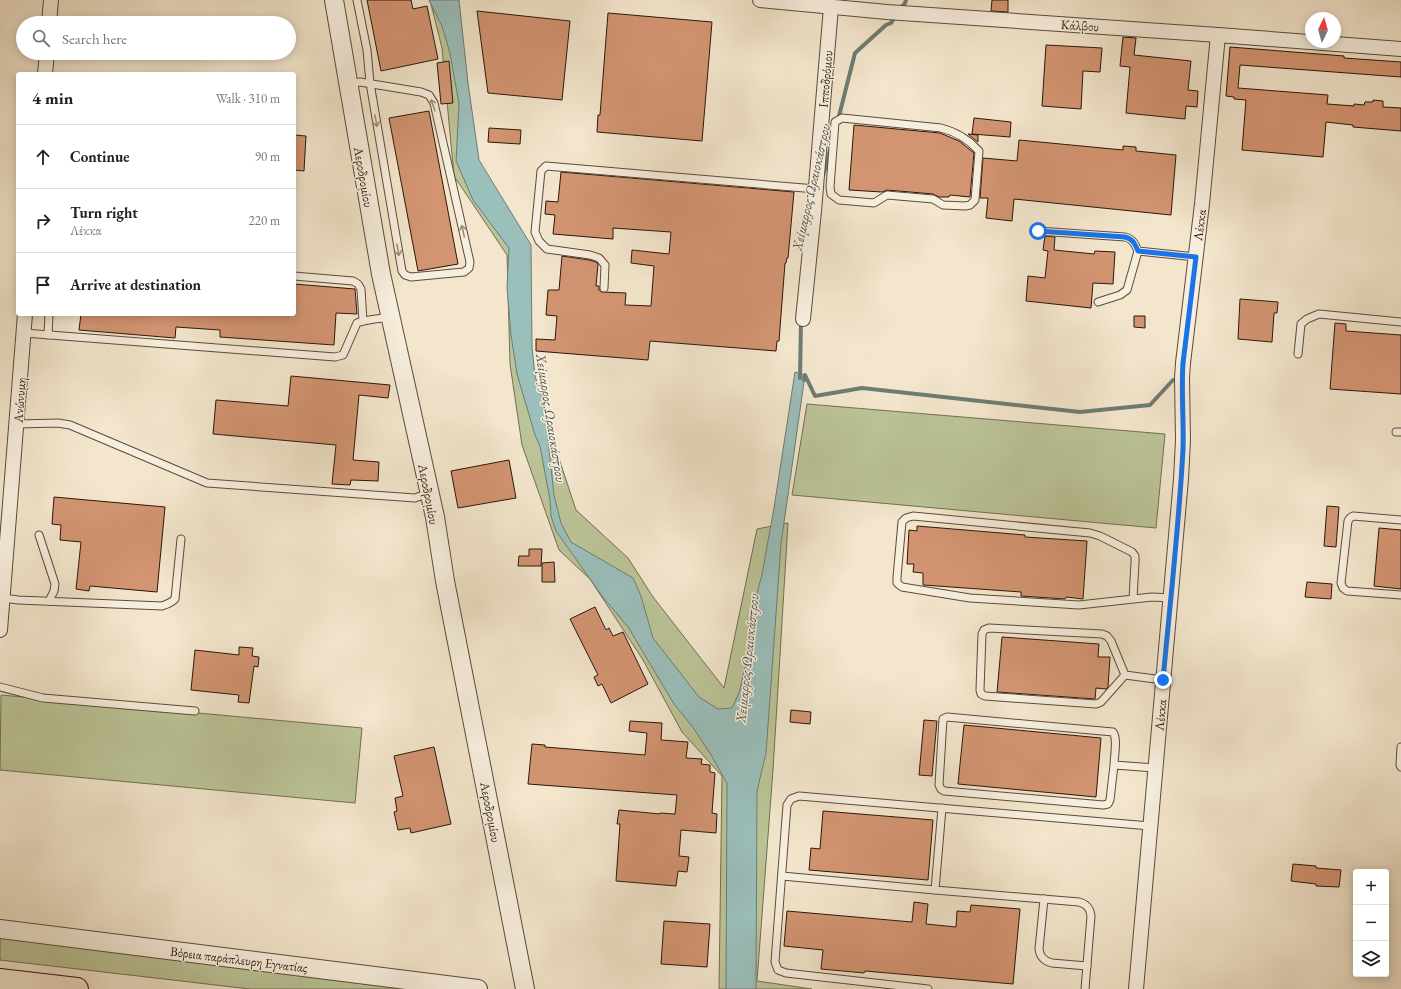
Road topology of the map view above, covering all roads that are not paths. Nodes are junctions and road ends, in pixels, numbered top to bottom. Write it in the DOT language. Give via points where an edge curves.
graph roads {
  1 [pos="51,0"];
  2 [pos="334,0"];
  3 [pos="357,0"];
  4 [pos="760,0"];
  5 [pos="900,6"];
  6 [pos="831,7"];
  7 [pos="50,16"];
  8 [pos="1218,35"];
  9 [pos="1401,49"];
  10 [pos="46,60"];
  11 [pos="45,72"];
  12 [pos="370,83"];
  13 [pos="349,84"];
  14 [pos="828,122"];
  15 [pos="816,189"];
  16 [pos="1038,231"];
  17 [pos="1138,251"];
  18 [pos="1196,257"];
  19 [pos="296,276"];
  20 [pos="604,288"];
  21 [pos="1098,302"];
  22 [pos="25,316"];
  23 [pos="49,316"];
  24 [pos="389,317"];
  25 [pos="803,319"];
  26 [pos="363,321"];
  27 [pos="1401,322"];
  28 [pos="24,333"];
  29 [pos="48,335"];
  30 [pos="1298,354"];
  31 [pos="17,424"];
  32 [pos="429,493"];
  33 [pos="1401,520"];
  34 [pos="39,534"];
  35 [pos="181,539"];
  36 [pos="1401,595"];
  37 [pos="2,598"];
  38 [pos="1171,598"];
  39 [pos="1133,599"];
  40 [pos="50,601"];
  41 [pos="0,630"];
  42 [pos="1125,675"];
  43 [pos="1163,680"];
  44 [pos="0,687"];
  45 [pos="195,711"];
  46 [pos="1401,747"];
  47 [pos="1114,765"];
  48 [pos="1401,766"];
  49 [pos="1155,768"];
  50 [pos="942,808"];
  51 [pos="1150,826"];
  52 [pos="782,876"];
  53 [pos="935,890"];
  54 [pos="1044,899"];
  55 [pos="0,929"];
  56 [pos="1087,966"];
  57 [pos="0,980"];
  58 [pos="77,989"];
  59 [pos="478,989"];
  60 [pos="525,989"];
  61 [pos="928,989"];
  62 [pos="1085,989"];
  63 [pos="1136,989"];
  1 -- 7 [label="street"];
  2 -- 13 [label="street, Αεροδρομίου"];
  3 -- 12 [label="lane" via="368,50"];
  4 -- 6 [label="street, Κάλβου"];
  5 -- 6 [label="street, Κάλβου"];
  5 -- 8 [label="street, Κάλβου"];
  6 -- 14 [label="street, Ιπποδρόμου"];
  8 -- 9 [label="street, Κάλβου"];
  8 -- 18 [label="street, Λέκκα"];
  10 -- 11 [label="street"];
  12 -- 12 [label="lane, one-way" via="402,271 405,276 411,277 464,272 469,268 470,262 434,103 429,95 420,92"];
  12 -- 13 [label="lane"];
  13 -- 24 [label="street, Αεροδρομίου"];
  14 -- 14 [label="lane" via="830,187 831,194 839,200 874,203 887,195 933,199 943,205 965,206 975,200 979,151 956,132 942,128 842,118"];
  14 -- 15 [label="street, Ιπποδρόμου"];
  15 -- 20 [label="lane" via="546,166 541,170 535,232 539,241 547,249 599,258 605,266"];
  15 -- 25 [label="street, Ιπποδρόμου"];
  16 -- 17 [label="lane" via="1130,238"];
  17 -- 18 [label="lane"];
  17 -- 21 [label="lane" via="1127,290 1120,296"];
  18 -- 38 [label="street, Λέκκα" via="1182,378 1183,440"];
  19 -- 26 [label="lane" via="353,281 358,284 361,289"];
  22 -- 28 [label="street, Ανώνυμη"];
  23 -- 29 [label="lane"];
  24 -- 26 [label="lane"];
  24 -- 32 [label="street, Αεροδρομίου"];
  26 -- 29 [label="lane" via="357,323 343,354 335,357"];
  27 -- 30 [label="lane" via="1319,314 1307,318 1301,324"];
  28 -- 29 [label="lane"];
  28 -- 31 [label="street, Ανώνυμη"];
  31 -- 32 [label="lane" via="70,425 207,483 415,498"];
  31 -- 37 [label="street, Ανώνυμη"];
  32 -- 60 [label="street, Αεροδρομίου"];
  33 -- 36 [label="lane" via="1353,516 1350,518 1341,583 1347,591"];
  34 -- 40 [label="lane" via="55,584"];
  35 -- 40 [label="lane" via="175,599 172,602 162,606"];
  37 -- 40 [label="lane"];
  37 -- 41 [label="street, Ανώνυμη"];
  38 -- 39 [label="lane"];
  38 -- 43 [label="street, Λέκκα"];
  39 -- 39 [label="lane" via="1079,605 970,598 902,587 897,583 902,522 913,516 1100,536 1132,552"];
  42 -- 42 [label="lane" via="1111,641 1102,634 989,628 982,634 980,690 985,696 1096,704 1101,702"];
  42 -- 43 [label="lane"];
  43 -- 49 [label="street, Λέκκα"];
  44 -- 45 [label="lane" via="44,698"];
  46 -- 48 [label="lane"];
  47 -- 47 [label="lane" via="1113,732 947,717 944,720 939,785 944,791 1103,805 1108,804 1110,800"];
  47 -- 49 [label="lane"];
  49 -- 51 [label="street, Λέκκα"];
  50 -- 51 [label="lane"];
  50 -- 52 [label="lane" via="799,796 787,805"];
  50 -- 53 [label="lane"];
  51 -- 63 [label="street, Λέκκα"];
  52 -- 53 [label="lane"];
  52 -- 61 [label="lane" via="775,962 778,970"];
  53 -- 54 [label="lane"];
  54 -- 56 [label="lane" via="1079,902 1089,908 1091,916"];
  54 -- 56 [label="lane" via="1039,949 1041,957 1052,963"];
  55 -- 59 [label="street, Βόρεια παράπλευρη Εγνατίας"];
  56 -- 62 [label="lane"];
  57 -- 58 [label="highway"];
}
